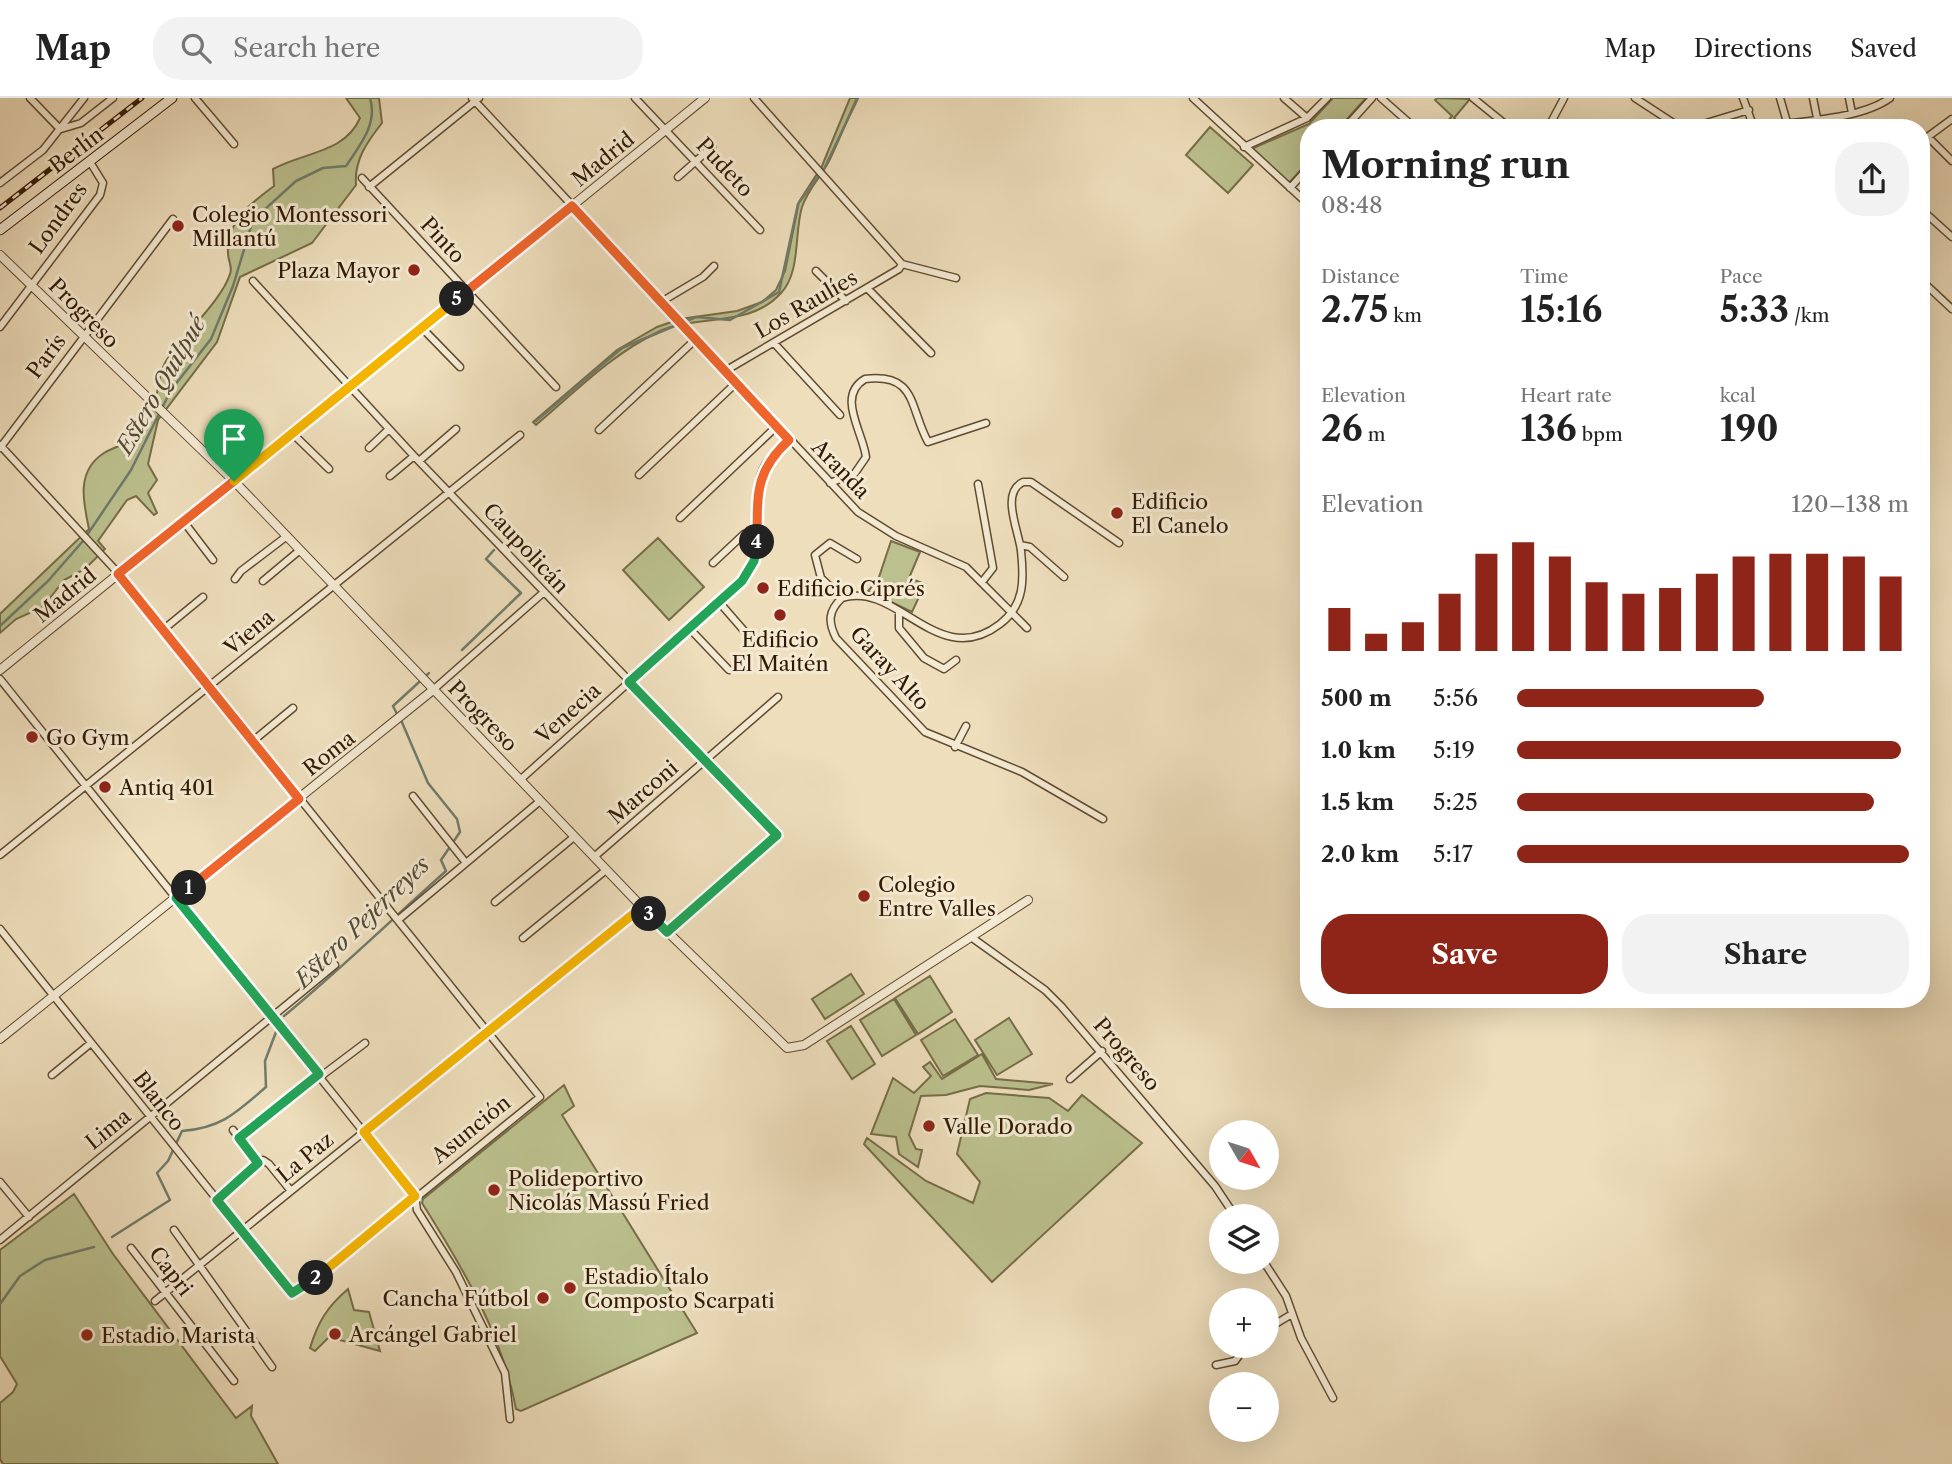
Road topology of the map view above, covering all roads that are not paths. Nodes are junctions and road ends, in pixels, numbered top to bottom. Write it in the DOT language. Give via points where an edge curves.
graph roads {
  1 [pos="30,98"];
  2 [pos="83,98"];
  3 [pos="113,98"];
  4 [pos="172,98"];
  5 [pos="195,98"];
  6 [pos="635,98"];
  7 [pos="705,98"];
  8 [pos="754,98"];
  9 [pos="1193,98"];
  10 [pos="1284,98"];
  11 [pos="1327,98"];
  12 [pos="1372,98"];
  13 [pos="1381,98"];
  14 [pos="1473,98"];
  15 [pos="1564,98"];
  16 [pos="1635,98"];
  17 [pos="1743,98"];
  18 [pos="1780,98"];
  19 [pos="1813,98"];
  20 [pos="1849,98"];
  21 [pos="1890,98"];
  22 [pos="475,99"];
  23 [pos="1749,110"];
  24 [pos="1852,113"];
  25 [pos="1307,118"];
  26 [pos="1817,118"];
  27 [pos="1353,119"];
  28 [pos="1405,119"];
  29 [pos="1499,119"];
  30 [pos="1553,119"];
  31 [pos="1667,119"];
  32 [pos="1720,119"];
  33 [pos="1752,119"];
  34 [pos="1786,119"];
  35 [pos="1810,119"];
  36 [pos="1952,120"];
  37 [pos="1300,121"];
  38 [pos="60,129"];
  39 [pos="667,130"];
  40 [pos="1930,135"];
  41 [pos="1930,143"];
  42 [pos="234,144"];
  43 [pos="1244,146"];
  44 [pos="712,147"];
  45 [pos="1952,160"];
  46 [pos="90,162"];
  47 [pos="696,162"];
  48 [pos="678,177"];
  49 [pos="1300,177"];
  50 [pos="362,178"];
  51 [pos="0,183"];
  52 [pos="369,187"];
  53 [pos="1290,188"];
  54 [pos="1300,197"];
  55 [pos="572,206"];
  56 [pos="1930,217"];
  57 [pos="173,219"];
  58 [pos="0,230"];
  59 [pos="760,230"];
  60 [pos="1952,237"];
  61 [pos="0,255"];
  62 [pos="902,264"];
  63 [pos="714,266"];
  64 [pos="816,271"];
  65 [pos="956,278"];
  66 [pos="253,281"];
  67 [pos="31,286"];
  68 [pos="867,288"];
  69 [pos="1930,289"];
  70 [pos="467,291"];
  71 [pos="846,301"];
  72 [pos="661,302"];
  73 [pos="1952,309"];
  74 [pos="0,327"];
  75 [pos="422,328"];
  76 [pos="82,337"];
  77 [pos="696,339"];
  78 [pos="774,343"];
  79 [pos="931,353"];
  80 [pos="460,368"];
  81 [pos="725,371"];
  82 [pos="736,383"];
  83 [pos="349,387"];
  84 [pos="556,387"];
  85 [pos="839,415"];
  86 [pos="986,424"];
  87 [pos="777,426"];
  88 [pos="389,429"];
  89 [pos="456,429"];
  90 [pos="599,430"];
  91 [pos="293,434"];
  92 [pos="520,435"];
  93 [pos="789,440"];
  94 [pos="0,446"];
  95 [pos="369,448"];
  96 [pos="416,458"];
  97 [pos="329,469"];
  98 [pos="639,475"];
  99 [pos="390,476"];
  100 [pos="234,481"];
  101 [pos="830,483"];
  102 [pos="978,484"];
  103 [pos="450,492"];
  104 [pos="680,518"];
  105 [pos="184,522"];
  106 [pos="757,532"];
  107 [pos="287,536"];
  108 [pos="1119,542"];
  109 [pos="1020,545"];
  110 [pos="300,550"];
  111 [pos="857,559"];
  112 [pos="213,561"];
  113 [pos="713,563"];
  114 [pos="118,574"];
  115 [pos="1064,577"];
  116 [pos="235,579"];
  117 [pos="262,581"];
  118 [pos="982,582"];
  119 [pos="332,585"];
  120 [pos="544,592"];
  121 [pos="204,597"];
  122 [pos="842,598"];
  123 [pos="719,602"];
  124 [pos="899,612"];
  125 [pos="1012,614"];
  126 [pos="689,628"];
  127 [pos="1027,628"];
  128 [pos="164,629"];
  129 [pos="746,633"];
  130 [pos="956,660"];
  131 [pos="0,670"];
  132 [pos="729,670"];
  133 [pos="0,679"];
  134 [pos="629,682"];
  135 [pos="209,687"];
  136 [pos="430,687"];
  137 [pos="778,697"];
  138 [pos="293,708"];
  139 [pos="966,726"];
  140 [pos="253,741"];
  141 [pos="955,747"];
  142 [pos="705,761"];
  143 [pos="520,780"];
  144 [pos="86,786"];
  145 [pos="413,796"];
  146 [pos="299,799"];
  147 [pos="540,801"];
  148 [pos="1103,819"];
  149 [pos="574,837"];
  150 [pos="0,855"];
  151 [pos="594,857"];
  152 [pos="466,863"];
  153 [pos="606,870"];
  154 [pos="176,898"];
  155 [pos="1028,900"];
  156 [pos="495,902"];
  157 [pos="642,907"];
  158 [pos="395,917"];
  159 [pos="0,929"];
  160 [pos="667,932"];
  161 [pos="971,937"];
  162 [pos="523,938"];
  163 [pos="335,965"];
  164 [pos="54,997"];
  165 [pos="272,1018"];
  166 [pos="488,1032"];
  167 [pos="0,1039"];
  168 [pos="91,1043"];
  169 [pos="365,1043"];
  170 [pos="1102,1051"];
  171 [pos="52,1075"];
  172 [pos="320,1075"];
  173 [pos="1070,1079"];
  174 [pos="150,1119"];
  175 [pos="233,1129"];
  176 [pos="364,1132"];
  177 [pos="239,1138"];
  178 [pos="258,1163"];
  179 [pos="0,1181"];
  180 [pos="291,1191"];
  181 [pos="415,1196"];
  182 [pos="217,1200"];
  183 [pos="1227,1204"];
  184 [pos="29,1217"];
  185 [pos="174,1230"];
  186 [pos="241,1231"];
  187 [pos="0,1240"];
  188 [pos="131,1248"];
  189 [pos="201,1265"];
  190 [pos="1272,1274"];
  191 [pos="166,1293"];
  192 [pos="292,1293"];
  193 [pos="155,1301"];
  194 [pos="1292,1314"];
  195 [pos="1279,1322"];
  196 [pos="1237,1358"];
  197 [pos="1216,1365"];
  198 [pos="272,1367"];
  199 [pos="234,1381"];
  200 [pos="1334,1398"];
  201 [pos="510,1419"];
  1 -- 38 [label="street"];
  2 -- 38 [label="street"];
  3 -- 38 [label="street" via="81,123"];
  4 -- 46 [label="main road, Berlín"];
  5 -- 42 [label="street"];
  6 -- 39 [label="street, Pudeto"];
  7 -- 39 [label="street, Madrid"];
  8 -- 62 [label="street"];
  9 -- 43 [label="street"];
  10 -- 25 [label="street"];
  11 -- 25 [label="street"];
  12 -- 27 [label="street"];
  13 -- 28 [label="street"];
  14 -- 29 [label="street"];
  15 -- 30 [label="street"];
  16 -- 31 [label="street"];
  17 -- 23 [label="street"];
  18 -- 34 [label="street"];
  19 -- 26 [label="street"];
  20 -- 24 [label="street"];
  21 -- 24 [label="street"];
  22 -- 52 [label="street"];
  22 -- 55 [label="street, Aranda"];
  23 -- 32 [label="street"];
  23 -- 33 [label="street"];
  24 -- 26 [label="street"];
  26 -- 35 [label="street"];
  36 -- 40 [label="street"];
  37 -- 43 [label="street"];
  38 -- 51 [label="street" via="43,150"];
  39 -- 47 [label="street, Pudeto"];
  39 -- 55 [label="street, Madrid"];
  41 -- 45 [label="street"];
  43 -- 53 [label="street"];
  44 -- 47 [label="street"];
  46 -- 58 [label="main road, Berlín"];
  46 -- 67 [label="street, Londres" via="103,183 100,195"];
  47 -- 48 [label="street"];
  47 -- 59 [label="street, Pudeto"];
  49 -- 53 [label="street"];
  50 -- 52 [label="street, Pinto"];
  52 -- 70 [label="street, Pinto"];
  53 -- 54 [label="street"];
  55 -- 70 [label="street, Madrid"];
  55 -- 72 [label="street, Aranda"];
  56 -- 60 [label="street"];
  57 -- 76 [label="street, París"];
  61 -- 67 [label="street, Progreso"];
  62 -- 65 [label="street"];
  62 -- 68 [label="street, Los Raulíes"];
  63 -- 72 [label="street" via="704,278"];
  64 -- 71 [label="street"];
  66 -- 83 [label="street, Caupolicán"];
  67 -- 74 [label="street, Londres"];
  67 -- 76 [label="street, Progreso"];
  68 -- 71 [label="street, Los Raulíes"];
  68 -- 79 [label="street"];
  69 -- 73 [label="street"];
  70 -- 75 [label="street, Madrid"];
  70 -- 84 [label="street, Pinto"];
  71 -- 78 [label="street, Los Raulíes"];
  72 -- 77 [label="street, Aranda"];
  75 -- 80 [label="street"];
  75 -- 83 [label="street, Madrid"];
  76 -- 94 [label="street, París"];
  76 -- 100 [label="street, Progreso"];
  77 -- 81 [label="street, Aranda"];
  77 -- 90 [label="street"];
  78 -- 81 [label="street, Los Raulíes"];
  78 -- 85 [label="street"];
  81 -- 82 [label="street, Aranda"];
  82 -- 87 [label="street, Aranda"];
  82 -- 98 [label="street"];
  83 -- 88 [label="street, Caupolicán"];
  83 -- 91 [label="street, Madrid"];
  86 -- 101 [label="street" via="928,442 906,389 893,380 865,379 855,387 850,403 866,457 855,473"];
  87 -- 93 [label="street, Aranda"];
  87 -- 104 [label="street"];
  88 -- 95 [label="street"];
  88 -- 96 [label="street, Caupolicán"];
  89 -- 96 [label="street"];
  91 -- 97 [label="street"];
  91 -- 100 [label="street, Madrid"];
  92 -- 103 [label="street, Viena"];
  93 -- 101 [label="street, Aranda"];
  93 -- 106 [label="street, Venecia" via="764,468"];
  94 -- 114 [label="street"];
  96 -- 99 [label="street"];
  96 -- 103 [label="street, Caupolicán"];
  100 -- 105 [label="street, Madrid"];
  100 -- 107 [label="street, Progreso"];
  101 -- 118 [label="street, Aranda" via="868,520 957,561"];
  102 -- 118 [label="street" via="993,568"];
  103 -- 119 [label="street, Viena"];
  103 -- 120 [label="street, Caupolicán"];
  105 -- 112 [label="street"];
  105 -- 114 [label="street, Madrid"];
  106 -- 113 [label="street" via="744,534"];
  106 -- 123 [label="street, Venecia" via="750,571"];
  107 -- 110 [label="street, Progreso"];
  107 -- 116 [label="street"];
  108 -- 109 [label="street" via="1026,481 1012,493"];
  109 -- 115 [label="street" via="1030,547"];
  109 -- 125 [label="street" via="1022,588"];
  110 -- 117 [label="street"];
  110 -- 119 [label="street, Progreso"];
  111 -- 122 [label="street, Garay Alto" via="830,543 815,555 821,578"];
  114 -- 128 [label="street"];
  114 -- 131 [label="street, Madrid"];
  118 -- 125 [label="street, Aranda"];
  119 -- 135 [label="street, Viena"];
  119 -- 136 [label="street, Progreso"];
  120 -- 134 [label="street, Caupolicán"];
  120 -- 136 [label="street, Roma"];
  121 -- 128 [label="street"];
  122 -- 124 [label="street, Garay Alto" via="874,599"];
  122 -- 141 [label="street, Garay Alto" via="831,611 829,623 836,638 925,732"];
  123 -- 126 [label="street, Venecia"];
  123 -- 129 [label="street"];
  124 -- 125 [label="street, Garay Alto" via="956,638 991,631"];
  124 -- 130 [label="street, Garay Alto" via="898,628 930,663 944,669"];
  125 -- 127 [label="street, Aranda"];
  126 -- 132 [label="street"];
  126 -- 134 [label="street, Venecia"];
  128 -- 135 [label="street"];
  133 -- 144 [label="street"];
  134 -- 142 [label="street, Caupolicán"];
  134 -- 143 [label="street, Venecia"];
  135 -- 140 [label="street"];
  135 -- 144 [label="street, Viena"];
  136 -- 143 [label="street, Progreso"];
  136 -- 146 [label="street, Roma" via="396,722"];
  137 -- 142 [label="street, Marconi"];
  138 -- 140 [label="street"];
  139 -- 141 [label="street"];
  140 -- 146 [label="street"];
  141 -- 148 [label="street, Garay Alto" via="1022,772"];
  142 -- 151 [label="street, Marconi"];
  142 -- 160 [label="street, Caupolicán" via="777,835"];
  143 -- 147 [label="street, Progreso"];
  144 -- 150 [label="street, Viena"];
  144 -- 154 [label="street"];
  145 -- 152 [label="street"];
  146 -- 154 [label="street, Roma"];
  146 -- 158 [label="street"];
  147 -- 149 [label="street, Progreso"];
  147 -- 152 [label="street"];
  149 -- 151 [label="street, Progreso"];
  149 -- 156 [label="street"];
  151 -- 153 [label="street, Progreso"];
  152 -- 158 [label="street"];
  153 -- 157 [label="street, Progreso"];
  153 -- 162 [label="street"];
  154 -- 164 [label="street, Roma"];
  154 -- 165 [label="street"];
  155 -- 161 [label="street, Progreso"];
  157 -- 160 [label="street, Progreso"];
  157 -- 166 [label="street, La Paz"];
  158 -- 166 [label="street"];
  159 -- 164 [label="street, Blanco"];
  160 -- 161 [label="street, Progreso" via="774,1039 791,1049"];
  161 -- 170 [label="street, Progreso" via="1045,990"];
  163 -- 165 [label="street, Lima"];
  164 -- 167 [label="street, Roma"];
  164 -- 168 [label="street, Blanco"];
  165 -- 172 [label="street"];
  165 -- 174 [label="street, Lima"];
  166 -- 176 [label="street, La Paz"];
  166 -- 181 [label="street, Asunción" via="540,1097"];
  168 -- 171 [label="street"];
  168 -- 174 [label="street, Blanco"];
  169 -- 172 [label="street"];
  170 -- 173 [label="street"];
  170 -- 183 [label="street, Progreso"];
  172 -- 176 [label="street"];
  172 -- 177 [label="street"];
  174 -- 182 [label="street, Blanco"];
  174 -- 184 [label="street, Lima"];
  175 -- 177 [label="street"];
  176 -- 180 [label="street, La Paz"];
  176 -- 181 [label="street"];
  177 -- 178 [label="street"];
  178 -- 180 [label="street" via="265,1160"];
  178 -- 182 [label="street"];
  179 -- 184 [label="street"];
  180 -- 186 [label="street, La Paz"];
  181 -- 192 [label="street, Asunción"];
  181 -- 201 [label="street" via="417,1210 456,1272 505,1373"];
  182 -- 186 [label="street, Blanco"];
  184 -- 187 [label="street, Lima"];
  185 -- 189 [label="street"];
  186 -- 189 [label="street, La Paz"];
  186 -- 192 [label="street, Blanco"];
  188 -- 191 [label="street, Capri"];
  189 -- 191 [label="street, La Paz"];
  189 -- 198 [label="street"];
  190 -- 194 [label="street"];
  191 -- 193 [label="street, La Paz"];
  191 -- 199 [label="street, Capri"];
  194 -- 195 [label="street"];
  194 -- 200 [label="street"];
  196 -- 197 [label="street"];
}
